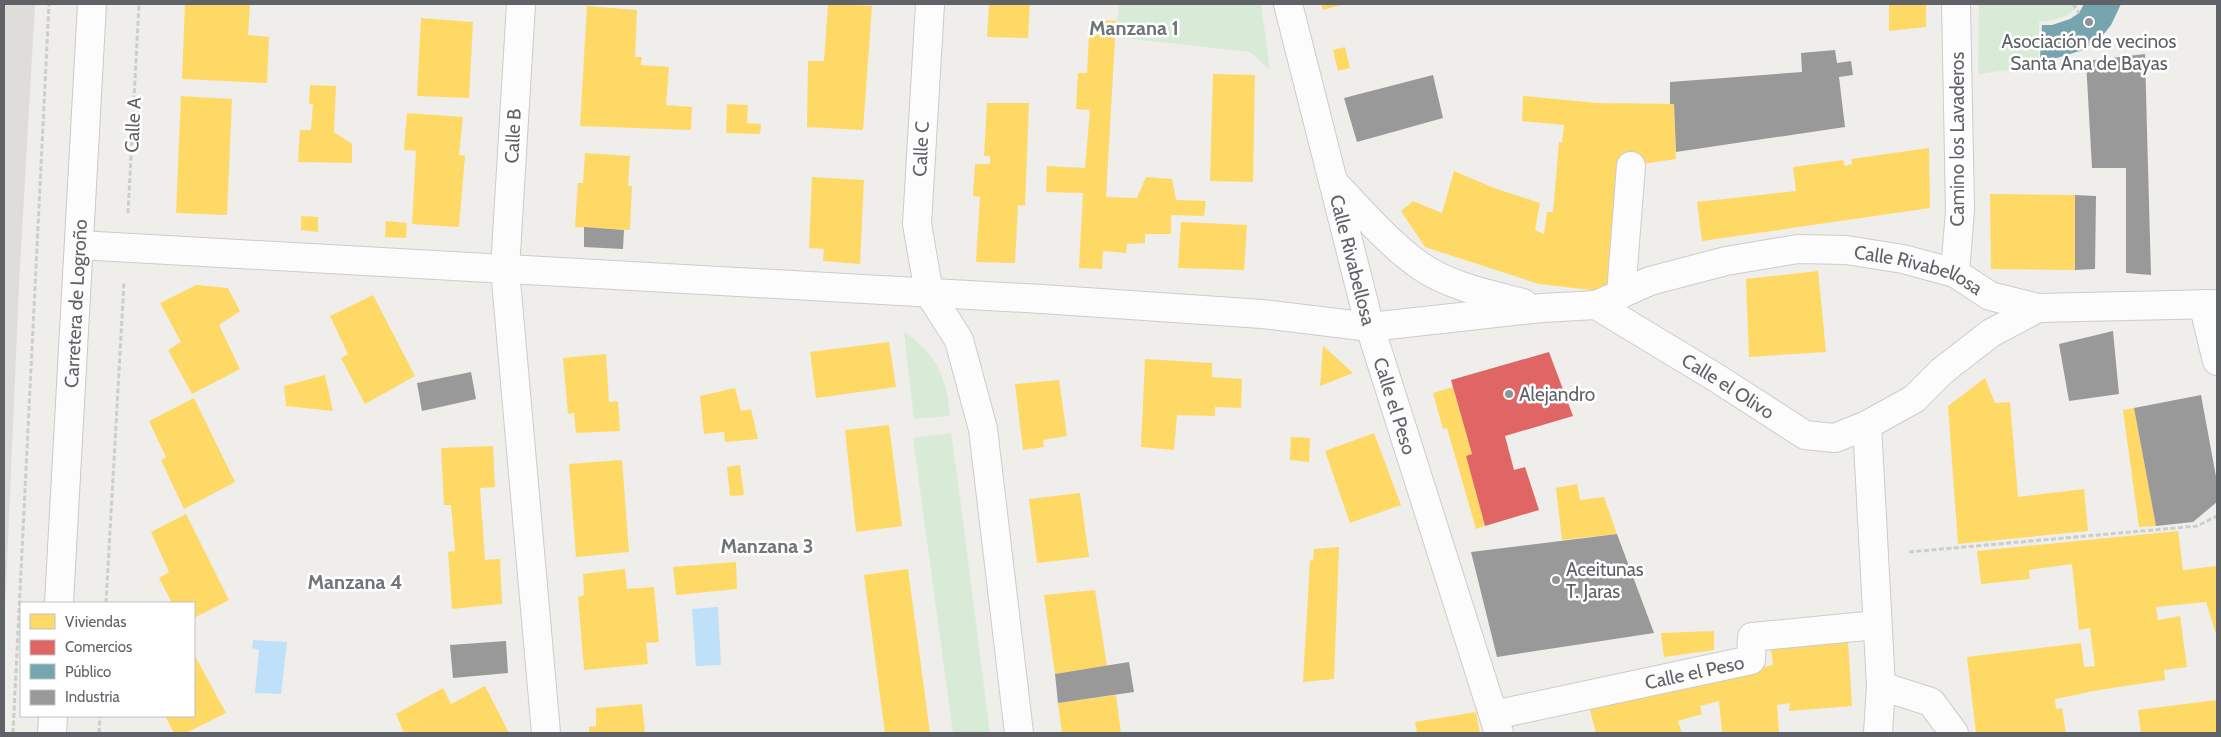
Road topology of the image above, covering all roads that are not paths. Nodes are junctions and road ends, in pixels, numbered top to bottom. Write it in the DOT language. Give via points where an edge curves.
graph roads {
  1 [pos="92,4"];
  2 [pos="521,4"];
  3 [pos="930,4"];
  4 [pos="1288,4"];
  5 [pos="1956,4"];
  6 [pos="1631,166"];
  7 [pos="1335,185"];
  8 [pos="79,245"];
  9 [pos="505,269"];
  10 [pos="1955,274"];
  11 [pos="929,293"];
  12 [pos="1621,294"];
  13 [pos="2210,304"];
  14 [pos="1596,305"];
  15 [pos="1542,308"];
  16 [pos="2038,308"];
  17 [pos="1370,327"];
  18 [pos="2217,361"];
  19 [pos="1867,425"];
  20 [pos="60,602"];
  21 [pos="1876,626"];
  22 [pos="1881,686"];
  23 [pos="53,717"];
  24 [pos="1496,724"];
  25 [pos="52,733"];
  26 [pos="546,733"];
  27 [pos="1019,733"];
  28 [pos="1878,733"];
  29 [pos="1954,733"];
  1 -- 8 [label="street, Carretera de Logroño"];
  2 -- 9 [label="street, Calle B"];
  3 -- 11 [label="street, Calle C" via="917,224"];
  4 -- 7 [label="street, Calle Rivabellosa"];
  5 -- 10 [label="street, Camino los Lavaderos" via="1960,210"];
  6 -- 12 [label="street"];
  7 -- 15 [label="street" via="1387,238 1423,268 1471,290"];
  7 -- 17 [label="street, Calle Rivabellosa"];
  8 -- 9 [label="street"];
  8 -- 20 [label="street, Carretera de Logroño"];
  9 -- 11 [label="street"];
  9 -- 26 [label="street, Calle B"];
  10 -- 12 [label="street, Calle Rivabellosa" via="1884,256 1846,250 1798,249 1726,261 1650,282"];
  10 -- 16 [label="street, Calle Rivabellosa" via="1990,296"];
  11 -- 17 [label="street" via="1262,314"];
  11 -- 27 [label="street" via="959,340 983,429"];
  12 -- 14 [label="street, Calle Rivabellosa"];
  13 -- 16 [label="street, Calle Rivabellosa"];
  13 -- 18 [label="street"];
  14 -- 15 [label="street, Calle Rivabellosa"];
  14 -- 19 [label="street, Calle el Olivo" via="1805,434 1835,438"];
  15 -- 17 [label="street, Calle Rivabellosa"];
  16 -- 19 [label="street, Calle el Olivo" via="1991,333 1942,371 1914,399"];
  17 -- 24 [label="street, Calle el Peso"];
  19 -- 21 [label="street"];
  21 -- 22 [label="street"];
  21 -- 24 [label="street, Calle el Peso" via="1752,637 1751,660"];
  22 -- 28 [label="street"];
  22 -- 29 [label="street" via="1931,702"];
  23 -- 25 [label="street"];
}
